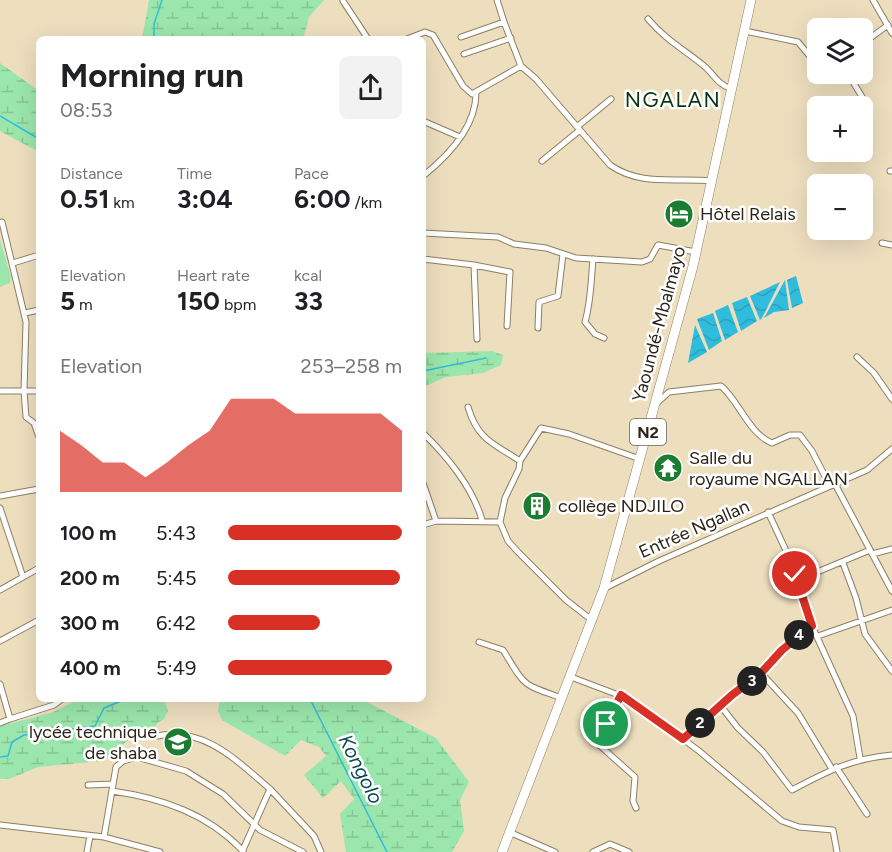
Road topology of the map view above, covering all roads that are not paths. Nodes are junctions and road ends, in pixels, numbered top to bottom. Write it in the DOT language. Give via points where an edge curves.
graph roads {
  1 [pos="497,0"];
  2 [pos="751,0"];
  3 [pos="873,0"];
  4 [pos="343,1"];
  5 [pos="648,19"];
  6 [pos="504,22"];
  7 [pos="888,25"];
  8 [pos="745,31"];
  9 [pos="892,33"];
  10 [pos="366,36"];
  11 [pos="415,36"];
  12 [pos="873,36"];
  13 [pos="461,37"];
  14 [pos="511,38"];
  15 [pos="807,53"];
  16 [pos="464,54"];
  17 [pos="521,66"];
  18 [pos="731,89"];
  19 [pos="476,93"];
  20 [pos="611,99"];
  21 [pos="426,122"];
  22 [pos="579,128"];
  23 [pos="460,137"];
  24 [pos="542,160"];
  25 [pos="426,174"];
  26 [pos="711,181"];
  27 [pos="2,222"];
  28 [pos="426,233"];
  29 [pos="882,243"];
  30 [pos="892,245"];
  31 [pos="696,252"];
  32 [pos="563,254"];
  33 [pos="36,256"];
  34 [pos="426,259"];
  35 [pos="594,259"];
  36 [pos="13,263"];
  37 [pos="474,265"];
  38 [pos="36,311"];
  39 [pos="25,313"];
  40 [pos="507,326"];
  41 [pos="538,328"];
  42 [pos="604,338"];
  43 [pos="477,339"];
  44 [pos="857,357"];
  45 [pos="0,391"];
  46 [pos="24,391"];
  47 [pos="36,391"];
  48 [pos="892,399"];
  49 [pos="468,407"];
  50 [pos="654,408"];
  51 [pos="36,422"];
  52 [pos="426,436"];
  53 [pos="892,449"];
  54 [pos="641,459"];
  55 [pos="520,461"];
  56 [pos="833,485"];
  57 [pos="36,490"];
  58 [pos="426,492"];
  59 [pos="0,496"];
  60 [pos="0,507"];
  61 [pos="768,513"];
  62 [pos="482,520"];
  63 [pos="436,521"];
  64 [pos="500,522"];
  65 [pos="426,524"];
  66 [pos="892,549"];
  67 [pos="871,552"];
  68 [pos="843,563"];
  69 [pos="36,570"];
  70 [pos="23,577"];
  71 [pos="798,580"];
  72 [pos="604,588"];
  73 [pos="0,590"];
  74 [pos="892,591"];
  75 [pos="892,610"];
  76 [pos="860,620"];
  77 [pos="592,621"];
  78 [pos="36,622"];
  79 [pos="812,626"];
  80 [pos="818,636"];
  81 [pos="0,640"];
  82 [pos="479,642"];
  83 [pos="892,671"];
  84 [pos="761,673"];
  85 [pos="571,677"];
  86 [pos="0,684"];
  87 [pos="2,695"];
  88 [pos="621,695"];
  89 [pos="563,698"];
  90 [pos="58,702"];
  91 [pos="720,705"];
  92 [pos="10,719"];
  93 [pos="0,723"];
  94 [pos="157,736"];
  95 [pos="683,739"];
  96 [pos="892,755"];
  97 [pos="860,758"];
  98 [pos="834,768"];
  99 [pos="88,785"];
  100 [pos="113,788"];
  101 [pos="270,789"];
  102 [pos="636,808"];
  103 [pos="867,814"];
  104 [pos="255,822"];
  105 [pos="0,825"];
  106 [pos="509,832"];
  107 [pos="90,836"];
  108 [pos="104,837"];
  109 [pos="242,851"];
  110 [pos="87,852"];
  111 [pos="160,852"];
  112 [pos="303,852"];
  113 [pos="321,852"];
  114 [pos="502,852"];
  115 [pos="555,852"];
  116 [pos="592,852"];
  117 [pos="629,852"];
  118 [pos="837,852"];
  1 -- 6 [label="street"];
  2 -- 8 [label="highway, Yaoundé-Mbalmayo / N2"];
  3 -- 7 [label="street"];
  4 -- 10 [label="street"];
  5 -- 18 [label="street" via="722,86"];
  6 -- 13 [label="street"];
  6 -- 14 [label="street"];
  7 -- 9 [label="street"];
  7 -- 12 [label="street"];
  8 -- 15 [label="street" via="798,42"];
  8 -- 18 [label="highway, Yaoundé-Mbalmayo / N2"];
  11 -- 19 [label="street" via="425,32 433,35 463,86"];
  14 -- 16 [label="street"];
  14 -- 17 [label="street"];
  17 -- 19 [label="street"];
  17 -- 22 [label="street"];
  18 -- 26 [label="highway, Yaoundé-Mbalmayo / N2"];
  19 -- 23 [label="street" via="476,108"];
  20 -- 22 [label="street"];
  21 -- 23 [label="street"];
  22 -- 24 [label="street"];
  22 -- 26 [label="street" via="610,165 626,174 655,182"];
  23 -- 25 [label="street"];
  26 -- 31 [label="highway, Yaoundé-Mbalmayo / N2"];
  27 -- 36 [label="street"];
  28 -- 32 [label="street" via="498,237"];
  29 -- 30 [label="street"];
  31 -- 35 [label="street" via="664,244 658,245 650,259 642,262"];
  31 -- 50 [label="highway, Yaoundé-Mbalmayo / N2"];
  32 -- 35 [label="street"];
  32 -- 41 [label="street" via="558,296 539,302"];
  33 -- 36 [label="street"];
  34 -- 37 [label="street"];
  35 -- 42 [label="street" via="592,300 585,322"];
  36 -- 39 [label="street"];
  37 -- 40 [label="street" via="510,272"];
  37 -- 43 [label="street"];
  38 -- 39 [label="street"];
  39 -- 46 [label="street"];
  44 -- 48 [label="street"];
  45 -- 46 [label="street"];
  46 -- 47 [label="street"];
  46 -- 51 [label="street" via="26,417"];
  49 -- 55 [label="street" via="489,442"];
  50 -- 54 [label="highway, Yaoundé-Mbalmayo / N2"];
  50 -- 56 [label="street" via="669,392 721,386 768,441 800,435"];
  52 -- 62 [label="street" via="449,460 479,508"];
  53 -- 56 [label="street, Entrée Ngallan" via="867,470"];
  54 -- 55 [label="street" via="544,428 537,431"];
  54 -- 72 [label="highway, Yaoundé-Mbalmayo / N2"];
  55 -- 64 [label="street"];
  56 -- 61 [label="street, Entrée Ngallan"];
  56 -- 67 [label="street"];
  57 -- 59 [label="street"];
  58 -- 63 [label="street"];
  60 -- 70 [label="street"];
  61 -- 71 [label="street"];
  61 -- 72 [label="street, Entrée Ngallan"];
  62 -- 63 [label="street"];
  62 -- 64 [label="street"];
  63 -- 65 [label="street"];
  64 -- 77 [label="street" via="518,552"];
  66 -- 67 [label="street"];
  67 -- 68 [label="street"];
  67 -- 74 [label="street"];
  68 -- 71 [label="street"];
  68 -- 76 [label="street"];
  69 -- 70 [label="street"];
  70 -- 73 [label="street"];
  71 -- 79 [label="street"];
  72 -- 77 [label="highway, Yaoundé-Mbalmayo / N2"];
  75 -- 76 [label="street"];
  76 -- 80 [label="street"];
  76 -- 83 [label="street" via="865,634"];
  77 -- 85 [label="highway, Yaoundé-Mbalmayo / N2"];
  78 -- 81 [label="street"];
  79 -- 80 [label="street"];
  79 -- 84 [label="street"];
  80 -- 97 [label="street" via="853,716"];
  82 -- 89 [label="street" via="503,650 528,687"];
  84 -- 91 [label="street"];
  84 -- 98 [label="street" via="798,713"];
  85 -- 88 [label="street"];
  85 -- 89 [label="highway, Yaoundé-Mbalmayo / N2"];
  86 -- 87 [label="street"];
  87 -- 92 [label="street"];
  88 -- 95 [label="street"];
  88 -- 102 [label="street" via="597,743 635,777"];
  89 -- 106 [label="highway, Yaoundé-Mbalmayo / N2"];
  90 -- 92 [label="street"];
  91 -- 95 [label="street"];
  91 -- 98 [label="street" via="763,752 789,789"];
  92 -- 93 [label="street"];
  94 -- 101 [label="street" via="185,735 208,742"];
  95 -- 118 [label="street" via="783,821 799,827 833,830"];
  96 -- 97 [label="street"];
  97 -- 98 [label="street"];
  98 -- 103 [label="street"];
  99 -- 100 [label="street"];
  100 -- 104 [label="street" via="120,763 137,758 173,765 200,778"];
  100 -- 108 [label="street"];
  100 -- 109 [label="street" via="194,814 218,826"];
  101 -- 104 [label="street"];
  101 -- 113 [label="street" via="314,836"];
  104 -- 109 [label="street"];
  104 -- 112 [label="street" via="260,830"];
  105 -- 107 [label="street"];
  106 -- 114 [label="highway, Yaoundé-Mbalmayo / N2"];
  106 -- 115 [label="street"];
  107 -- 108 [label="street"];
  107 -- 110 [label="street"];
  108 -- 111 [label="street"];
  116 -- 117 [label="street" via="610,844"];
}
